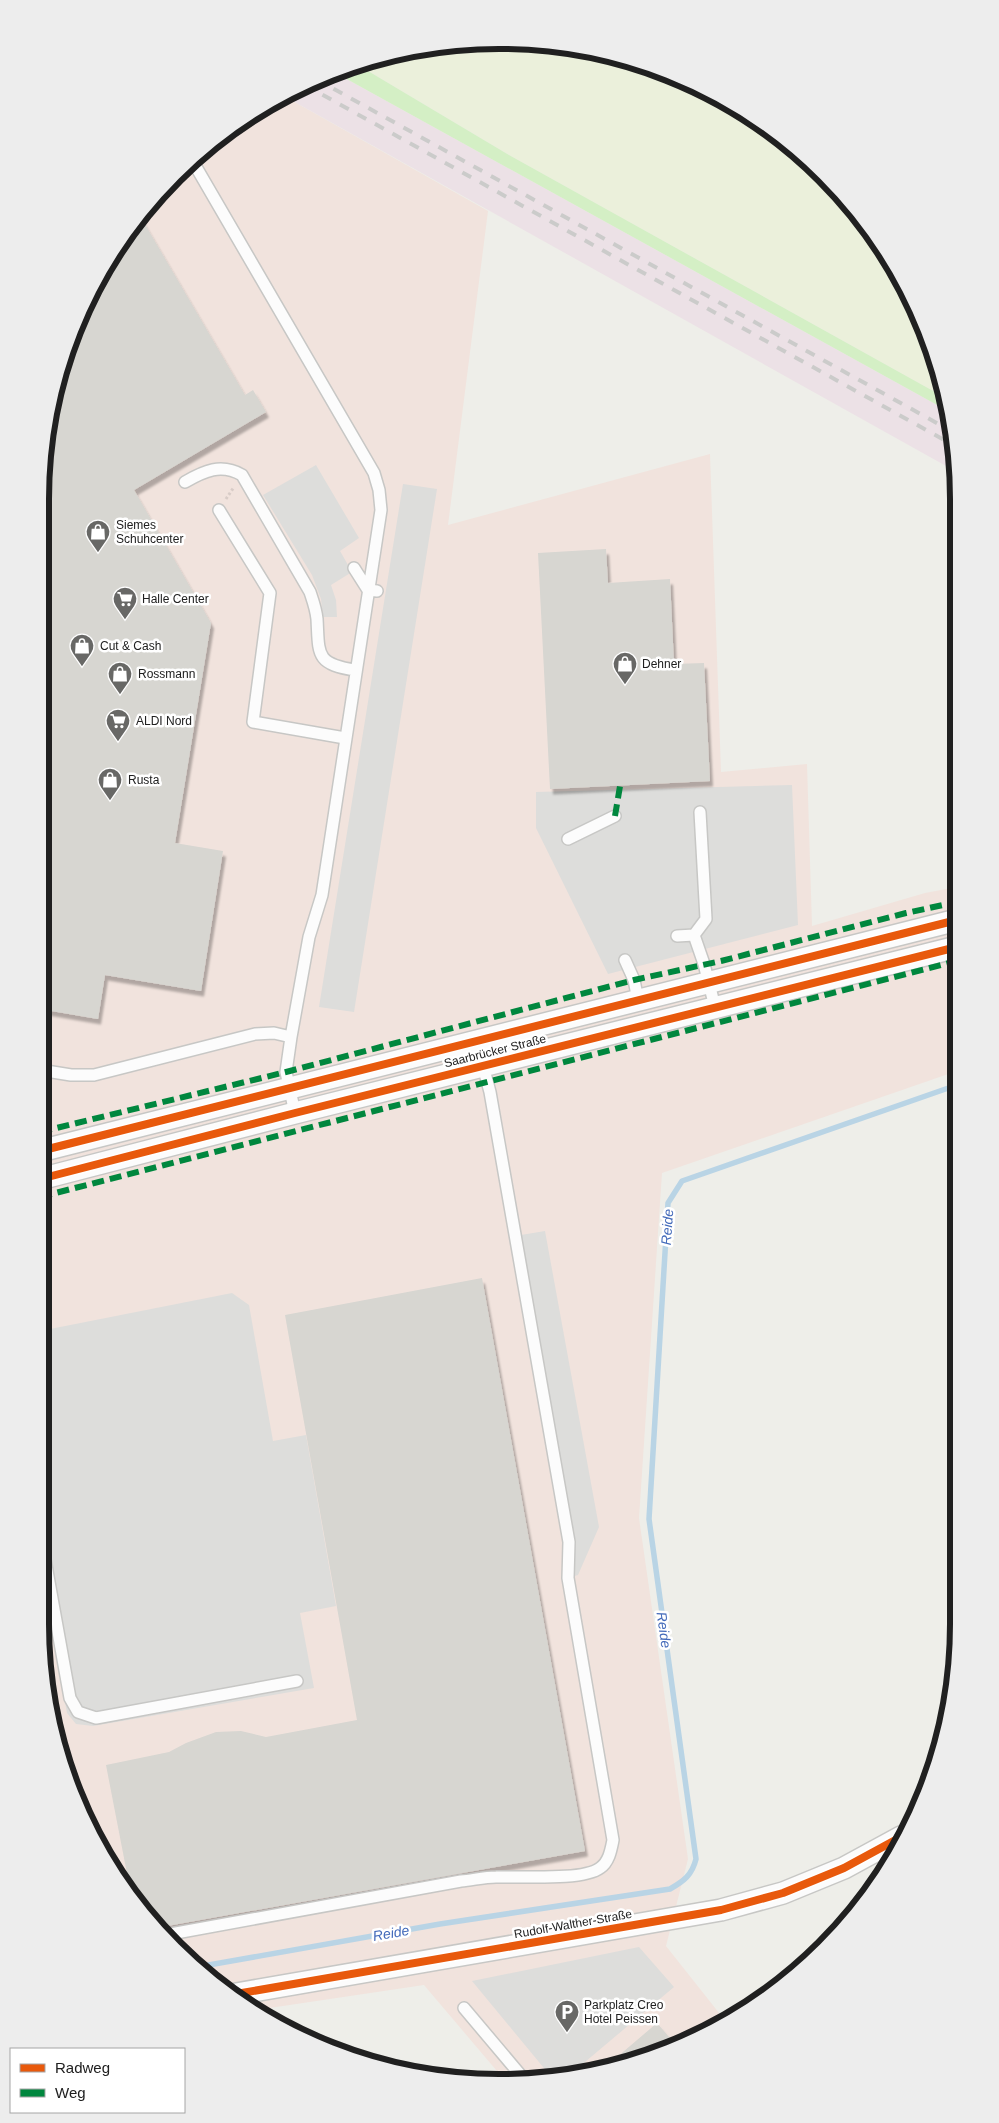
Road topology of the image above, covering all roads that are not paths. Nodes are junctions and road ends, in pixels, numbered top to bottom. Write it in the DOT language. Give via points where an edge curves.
graph roads {
  1 [pos="196,167"];
  2 [pos="185,482"];
  3 [pos="218,510"];
  4 [pos="354,568"];
  5 [pos="372,590"];
  6 [pos="355,670"];
  7 [pos="345,738"];
  8 [pos="700,812"];
  9 [pos="615,816"];
  10 [pos="568,839"];
  11 [pos="950,922"];
  12 [pos="694,935"];
  13 [pos="677,936"];
  14 [pos="950,949"];
  15 [pos="625,960"];
  16 [pos="709,982"];
  17 [pos="638,1000"];
  18 [pos="715,1007"];
  19 [pos="291,1037"];
  20 [pos="483,1066"];
  21 [pos="49,1071"];
  22 [pos="289,1088"];
  23 [pos="295,1113"];
  24 [pos="49,1149"];
  25 [pos="49,1177"];
  26 [pos="49,1582"];
  27 [pos="297,1681"];
  28 [pos="895,1840"];
  29 [pos="173,1934"];
  30 [pos="242,1993"];
  31 [pos="464,2008"];
  32 [pos="519,2073"];
  1 -- 5 [label="lane" via="374,474 381,510"];
  2 -- 6 [label="lane" via="202,472 218,468 242,475 310,592 316,611 316,639 320,653 330,664"];
  3 -- 7 [label="lane" via="270,593 253,722"];
  4 -- 5 [label="lane"];
  5 -- 6 [label="lane"];
  6 -- 7 [label="lane"];
  7 -- 19 [label="lane" via="322,895 309,937"];
  8 -- 12 [label="lane" via="706,919"];
  9 -- 10 [label="lane"];
  11 -- 16 [label="street, Saarbrücker Straße"];
  12 -- 13 [label="lane"];
  12 -- 16 [label="lane"];
  14 -- 18 [label="street, Saarbrücker Straße"];
  15 -- 17 [label="lane"];
  16 -- 17 [label="street, Saarbrücker Straße"];
  16 -- 18 [label="lane"];
  17 -- 22 [label="street, Saarbrücker Straße"];
  18 -- 20 [label="street, Saarbrücker Straße"];
  19 -- 21 [label="lane" via="274,1033 255,1034 94,1075"];
  19 -- 22 [label="lane" via="286,1064"];
  20 -- 23 [label="street, Saarbrücker Straße"];
  20 -- 29 [label="lane" via="569,1542 568,1578 613,1840 610,1852 600,1868 582,1875 461,1881"];
  22 -- 23 [label="lane"];
  22 -- 24 [label="street, Saarbrücker Straße"];
  23 -- 25 [label="street, Saarbrücker Straße"];
  26 -- 27 [label="lane" via="70,1698 78,1712 96,1718"];
  28 -- 30 [label="street, Rudolf-Walther-Straße" via="844,1868 783,1893 722,1910"];
  31 -- 32 [label="lane"];
}
